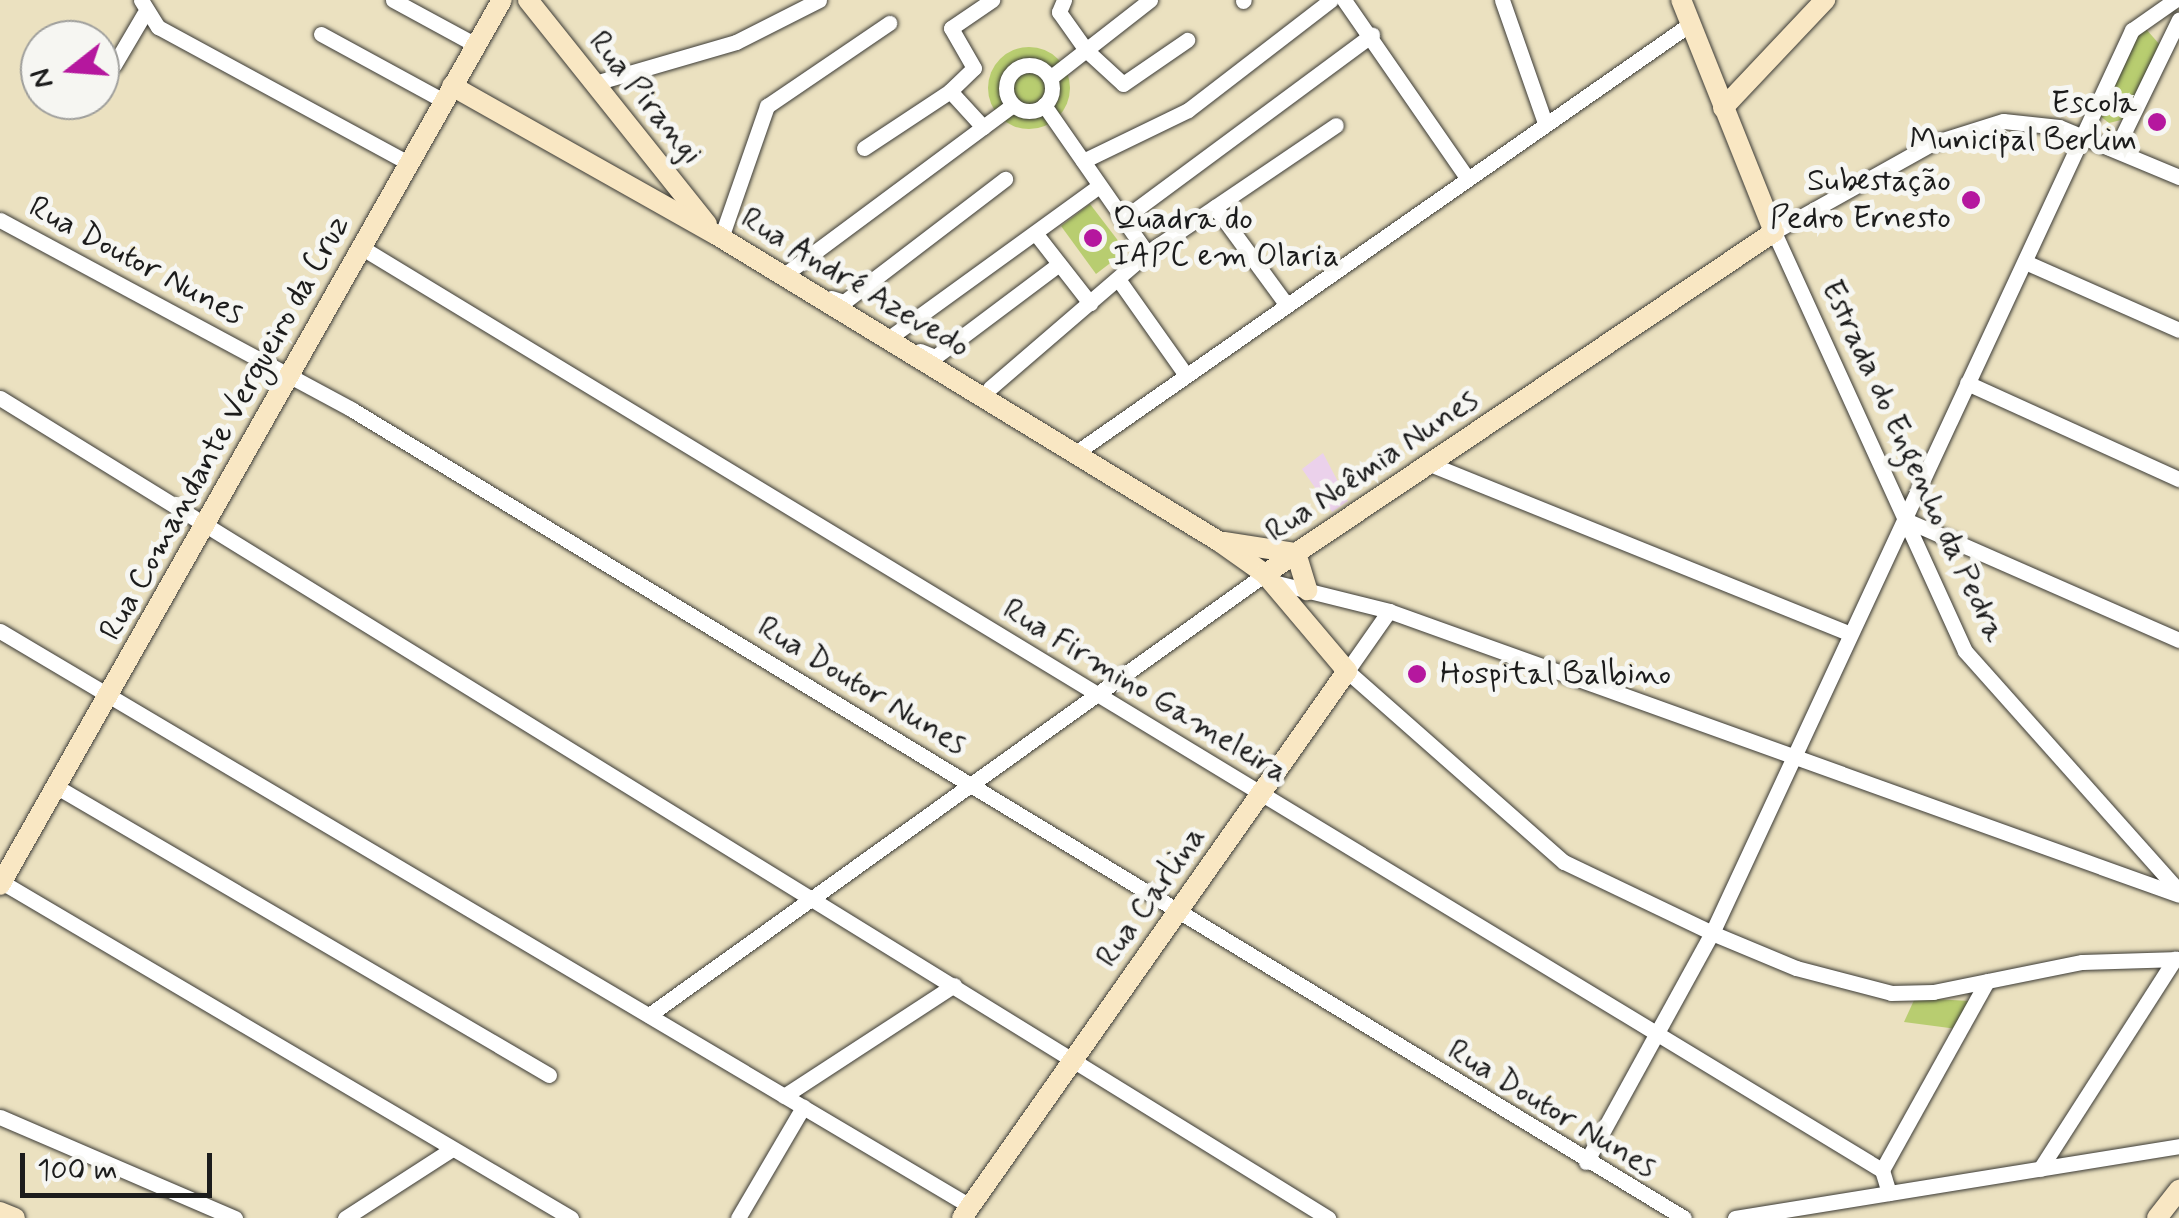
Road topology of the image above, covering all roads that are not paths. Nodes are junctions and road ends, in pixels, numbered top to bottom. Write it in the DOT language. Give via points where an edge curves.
graph roads {
  1 [pos="393,0"];
  2 [pos="502,0"];
  3 [pos="528,0"];
  4 [pos="819,0"];
  5 [pos="992,0"];
  6 [pos="1064,0"];
  7 [pos="1150,0"];
  8 [pos="1332,0"];
  9 [pos="1344,0"];
  10 [pos="1502,0"];
  11 [pos="1681,0"];
  12 [pos="1825,0"];
  13 [pos="143,7"];
  14 [pos="2176,7"];
  15 [pos="2150,22"];
  16 [pos="889,23"];
  17 [pos="1690,24"];
  18 [pos="321,34"];
  19 [pos="1372,35"];
  20 [pos="1187,40"];
  21 [pos="2166,44"];
  22 [pos="476,45"];
  23 [pos="1086,50"];
  24 [pos="120,52"];
  25 [pos="1050,78"];
  26 [pos="595,83"];
  27 [pos="950,91"];
  28 [pos="448,94"];
  29 [pos="1013,105"];
  30 [pos="1044,105"];
  31 [pos="1723,108"];
  32 [pos="1545,123"];
  33 [pos="1336,125"];
  34 [pos="983,127"];
  35 [pos="2085,135"];
  36 [pos="864,148"];
  37 [pos="2116,148"];
  38 [pos="1083,161"];
  39 [pos="408,164"];
  40 [pos="1466,176"];
  41 [pos="2179,178"];
  42 [pos="1004,179"];
  43 [pos="1100,186"];
  44 [pos="1215,207"];
  45 [pos="1123,219"];
  46 [pos="0,220"];
  47 [pos="1774,232"];
  48 [pos="1036,234"];
  49 [pos="718,236"];
  50 [pos="360,246"];
  51 [pos="1148,253"];
  52 [pos="2025,262"];
  53 [pos="1059,264"];
  54 [pos="787,273"];
  55 [pos="1118,279"];
  56 [pos="1090,303"];
  57 [pos="1286,304"];
  58 [pos="2179,330"];
  59 [pos="893,336"];
  60 [pos="288,372"];
  61 [pos="1186,375"];
  62 [pos="1967,383"];
  63 [pos="990,388"];
  64 [pos="0,398"];
  65 [pos="1077,452"];
  66 [pos="1430,464"];
  67 [pos="2179,479"];
  68 [pos="1908,518"];
  69 [pos="205,522"];
  70 [pos="1220,542"];
  71 [pos="1296,553"];
  72 [pos="1269,578"];
  73 [pos="1306,590"];
  74 [pos="1389,611"];
  75 [pos="0,631"];
  76 [pos="1848,633"];
  77 [pos="2179,640"];
  78 [pos="1347,671"];
  79 [pos="1102,695"];
  80 [pos="109,696"];
  81 [pos="1792,760"];
  82 [pos="974,785"];
  83 [pos="57,787"];
  84 [pos="1259,794"];
  85 [pos="0,883"];
  86 [pos="2179,893"];
  87 [pos="808,896"];
  88 [pos="1177,914"];
  89 [pos="1712,933"];
  90 [pos="2177,959"];
  91 [pos="1987,981"];
  92 [pos="954,985"];
  93 [pos="649,1015"];
  94 [pos="1656,1036"];
  95 [pos="1074,1058"];
  96 [pos="549,1075"];
  97 [pos="784,1096"];
  98 [pos="803,1107"];
  99 [pos="0,1117"];
  100 [pos="2179,1146"];
  101 [pos="452,1149"];
  102 [pos="1586,1162"];
  103 [pos="2040,1169"];
  104 [pos="1882,1170"];
  105 [pos="2179,1190"];
  106 [pos="1889,1193"];
  107 [pos="0,1212"];
  108 [pos="966,1212"];
  109 [pos="15,1218"];
  110 [pos="235,1218"];
  111 [pos="346,1218"];
  112 [pos="571,1218"];
  113 [pos="738,1218"];
  114 [pos="1328,1218"];
  115 [pos="1684,1218"];
  116 [pos="1735,1218"];
  117 [pos="2157,1218"];
  1 -- 22 [label="street"];
  2 -- 22 [label="street, Rua Comandante Vergueiro da Cruz"];
  3 -- 26 [label="street, Rua Pirangi"];
  4 -- 26 [label="street" via="736,42"];
  5 -- 27 [label="street" via="952,28 974,68"];
  6 -- 23 [label="street" via="1060,12"];
  7 -- 23 [label="street"];
  8 -- 38 [label="street" via="1188,110"];
  9 -- 19 [label="street"];
  10 -- 32 [label="street"];
  11 -- 17 [label="street, Estrada do Engenho da Pedra"];
  12 -- 31 [label="street"];
  13 -- 24 [label="street"];
  13 -- 39 [label="street" via="158,28"];
  14 -- 15 [label="street"];
  14 -- 21 [label="street"];
  15 -- 21 [label="street"];
  15 -- 35 [label="street" via="2132,30"];
  16 -- 49 [label="street" via="766,106"];
  17 -- 31 [label="street, Estrada do Engenho da Pedra"];
  17 -- 32 [label="street"];
  18 -- 28 [label="street"];
  19 -- 40 [label="street"];
  19 -- 45 [label="street"];
  20 -- 23 [label="street" via="1123,84"];
  21 -- 37 [label="street"];
  22 -- 28 [label="street, Rua Comandante Vergueiro da Cruz"];
  23 -- 25 [label="street"];
  25 -- 29 [label="street" via="1033,65 1014,69 1006,91"];
  25 -- 30 [label="street"];
  26 -- 49 [label="street, Rua Pirangi"];
  27 -- 34 [label="street"];
  27 -- 36 [label="street"];
  28 -- 39 [label="street, Rua Comandante Vergueiro da Cruz"];
  28 -- 49 [label="street, Rua André Azevedo"];
  29 -- 30 [label="street" via="1030,111"];
  29 -- 34 [label="street"];
  30 -- 38 [label="street"];
  31 -- 47 [label="street, Estrada do Engenho da Pedra"];
  32 -- 40 [label="street"];
  33 -- 44 [label="street"];
  34 -- 54 [label="street"];
  35 -- 37 [label="street, Rua Noêmia Nunes"];
  35 -- 47 [label="street, Rua Noêmia Nunes" via="2031,121 1972,128"];
  35 -- 52 [label="street"];
  37 -- 41 [label="street, Rua Noêmia Nunes"];
  38 -- 43 [label="street"];
  39 -- 50 [label="street, Rua Comandante Vergueiro da Cruz"];
  40 -- 57 [label="street"];
  42 -- 54 [label="street" via="844,302"];
  43 -- 45 [label="street"];
  43 -- 48 [label="street"];
  44 -- 51 [label="street"];
  44 -- 57 [label="street"];
  45 -- 51 [label="street"];
  46 -- 60 [label="street, Rua Doutor Nunes"];
  47 -- 66 [label="street, Rua Noêmia Nunes"];
  47 -- 68 [label="street, Estrada do Engenho da Pedra"];
  48 -- 53 [label="street"];
  48 -- 59 [label="street"];
  49 -- 54 [label="street, Rua André Azevedo"];
  50 -- 60 [label="street, Rua Comandante Vergueiro da Cruz"];
  50 -- 79 [label="street, Rua Firmino Gameleira"];
  51 -- 55 [label="street"];
  52 -- 58 [label="street"];
  52 -- 62 [label="street"];
  53 -- 56 [label="street"];
  53 -- 59 [label="street" via="935,357"];
  54 -- 59 [label="street, Rua André Azevedo"];
  55 -- 56 [label="street"];
  55 -- 61 [label="street"];
  56 -- 63 [label="street"];
  57 -- 61 [label="street"];
  59 -- 65 [label="street, Rua André Azevedo"];
  60 -- 69 [label="street, Rua Comandante Vergueiro da Cruz"];
  60 -- 82 [label="street, Rua Doutor Nunes"];
  61 -- 65 [label="street"];
  62 -- 67 [label="street"];
  62 -- 68 [label="street"];
  64 -- 69 [label="street"];
  65 -- 70 [label="street, Rua André Azevedo"];
  66 -- 71 [label="street, Rua Noêmia Nunes"];
  66 -- 76 [label="street"];
  68 -- 76 [label="street"];
  68 -- 77 [label="street"];
  68 -- 86 [label="street, Estrada do Engenho da Pedra" via="1972,661"];
  69 -- 80 [label="street, Rua Comandante Vergueiro da Cruz"];
  69 -- 87 [label="street"];
  70 -- 71 [label="street, Rua André Azevedo"];
  70 -- 72 [label="street, Rua André Azevedo"];
  71 -- 72 [label="street, Rua Noêmia Nunes"];
  71 -- 73 [label="street"];
  72 -- 73 [label="street"];
  72 -- 78 [label="street, Rua André Azevedo"];
  72 -- 79 [label="street, Rua Noêmia Nunes"];
  73 -- 74 [label="street"];
  74 -- 78 [label="street, Rua Carlina"];
  74 -- 81 [label="street"];
  75 -- 80 [label="street"];
  76 -- 81 [label="street"];
  78 -- 84 [label="street, Rua Carlina"];
  78 -- 89 [label="street" via="1564,862"];
  79 -- 82 [label="street, Rua Noêmia Nunes"];
  79 -- 84 [label="street, Rua Firmino Gameleira"];
  80 -- 83 [label="street, Rua Comandante Vergueiro da Cruz"];
  80 -- 93 [label="street"];
  81 -- 86 [label="street"];
  81 -- 89 [label="street"];
  82 -- 87 [label="street, Rua Noêmia Nunes"];
  82 -- 88 [label="street, Rua Doutor Nunes"];
  83 -- 85 [label="street, Rua Comandante Vergueiro da Cruz"];
  83 -- 96 [label="street"];
  84 -- 88 [label="street, Rua Carlina"];
  84 -- 94 [label="street, Rua Firmino Gameleira"];
  85 -- 101 [label="street"];
  87 -- 92 [label="street"];
  87 -- 93 [label="street, Rua Noêmia Nunes"];
  88 -- 95 [label="street, Rua Carlina"];
  88 -- 102 [label="street, Rua Doutor Nunes"];
  89 -- 91 [label="street" via="1796,968 1891,993"];
  89 -- 94 [label="street"];
  90 -- 91 [label="street" via="2082,962"];
  90 -- 103 [label="street"];
  91 -- 104 [label="street"];
  92 -- 95 [label="street"];
  92 -- 97 [label="street"];
  93 -- 97 [label="street"];
  94 -- 102 [label="street"];
  94 -- 104 [label="street, Rua Firmino Gameleira"];
  95 -- 108 [label="street, Rua Carlina"];
  95 -- 114 [label="street"];
  97 -- 98 [label="street"];
  98 -- 108 [label="street"];
  98 -- 113 [label="street"];
  99 -- 110 [label="street"];
  100 -- 103 [label="street"];
  101 -- 111 [label="street"];
  101 -- 112 [label="street"];
  102 -- 115 [label="street, Rua Doutor Nunes"];
  103 -- 106 [label="street"];
  104 -- 106 [label="street"];
  105 -- 117 [label="street"];
  106 -- 116 [label="street"];
  107 -- 109 [label="street"];
}
